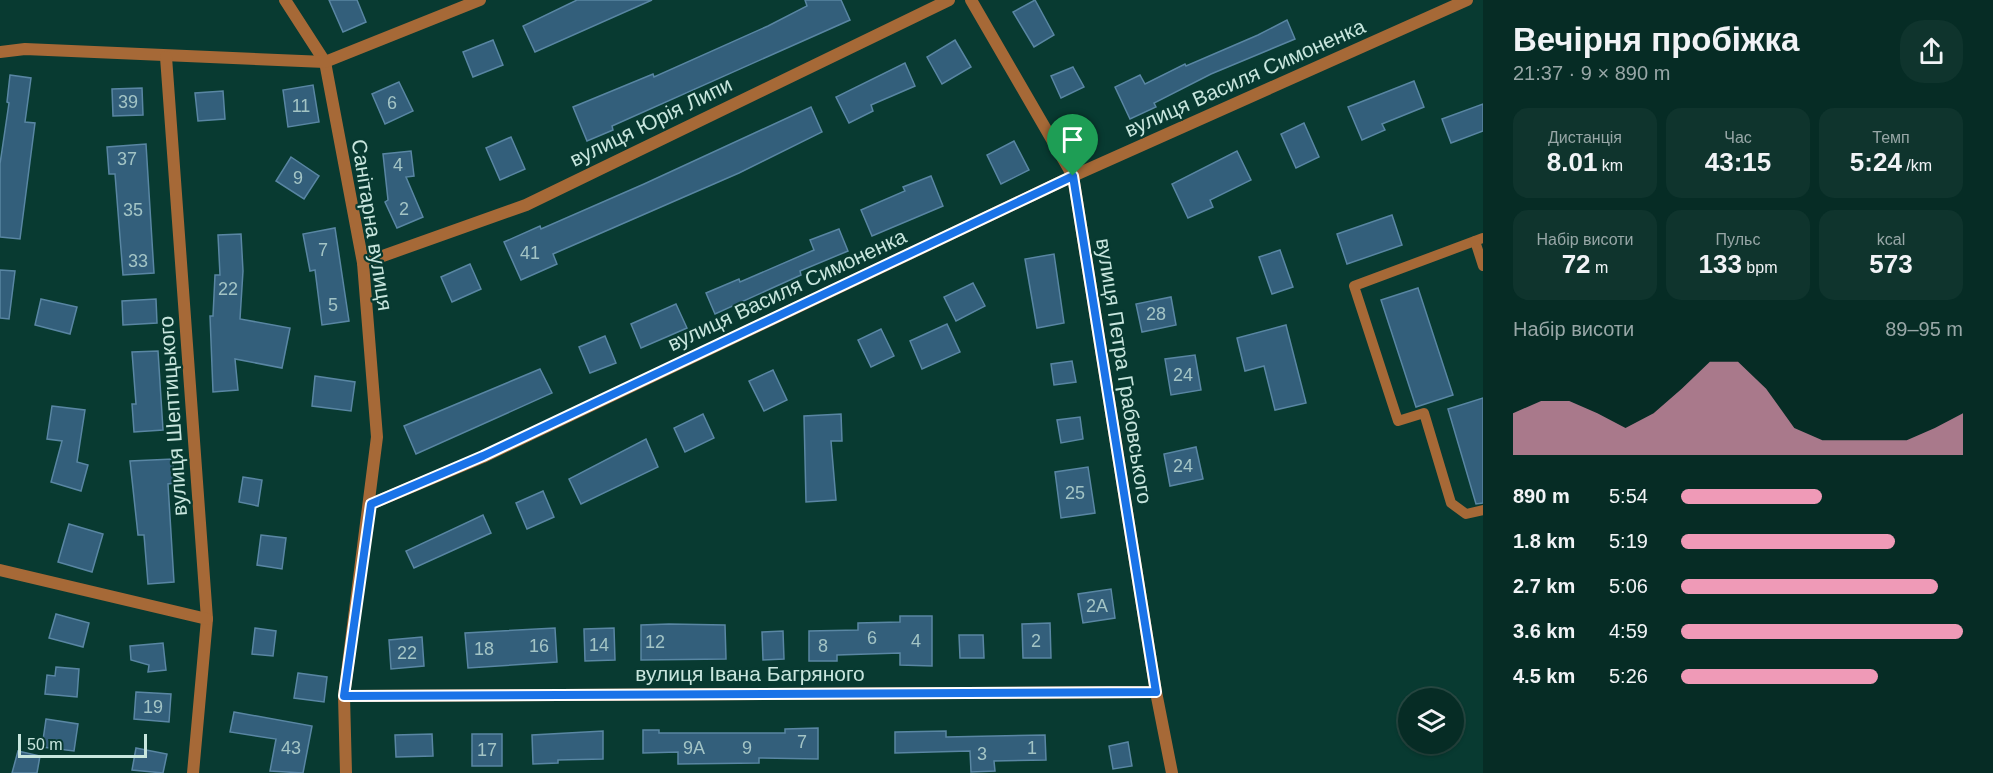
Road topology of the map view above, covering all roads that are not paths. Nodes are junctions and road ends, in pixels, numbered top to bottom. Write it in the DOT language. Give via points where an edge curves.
graph roads {
  1 [pos="285,0"];
  2 [pos="480,0"];
  3 [pos="949,0"];
  4 [pos="970,0"];
  5 [pos="1467,0"];
  6 [pos="0,52"];
  7 [pos="166,57"];
  8 [pos="325,62"];
  9 [pos="1073,176"];
  10 [pos="1479,239"];
  11 [pos="363,263"];
  12 [pos="1483,266"];
  13 [pos="371,504"];
  14 [pos="1483,510"];
  15 [pos="0,570"];
  16 [pos="207,619"];
  17 [pos="1156,692"];
  18 [pos="344,696"];
  19 [pos="193,773"];
  20 [pos="346,773"];
  21 [pos="1172,773"];
  1 -- 8 [label="street, Санітарна вулиця"];
  2 -- 8 [label="street"];
  3 -- 11 [label="street, вулиця Юрія Липи" via="526,205"];
  4 -- 9 [label="street, вулиця Петра Грабовського"];
  5 -- 9 [label="street, вулиця Василя Симоненка"];
  6 -- 7 [label="street" via="25,49"];
  7 -- 8 [label="street"];
  7 -- 16 [label="street, вулиця Шептицького"];
  8 -- 11 [label="street, Санітарна вулиця"];
  9 -- 13 [label="street, вулиця Василя Симоненка" via="483,456"];
  9 -- 17 [label="street, вулиця Петра Грабовського"];
  10 -- 12 [label="lane"];
  10 -- 14 [label="lane" via="1354,286 1398,422 1424,413 1451,503 1466,514"];
  11 -- 13 [label="street, Санітарна вулиця" via="377,437"];
  13 -- 18 [label="street"];
  15 -- 16 [label="street"];
  16 -- 19 [label="street, вулиця Шептицького"];
  17 -- 18 [label="street, вулиця Івана Багряного"];
  17 -- 21 [label="street, вулиця Петра Грабовського"];
  18 -- 20 [label="street"];
}
